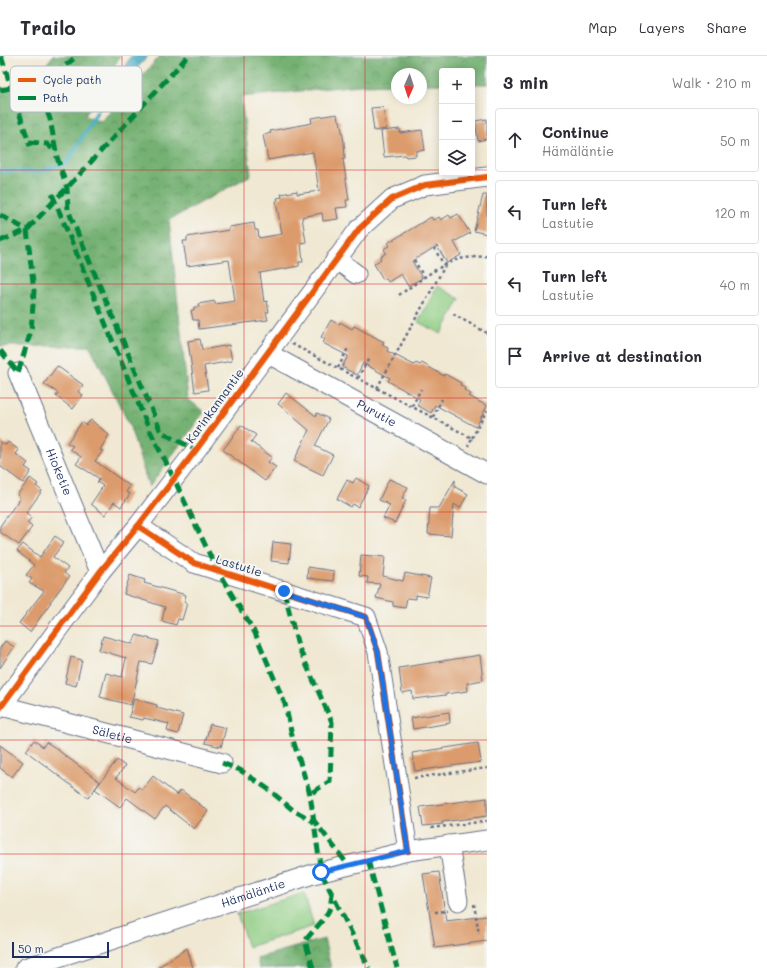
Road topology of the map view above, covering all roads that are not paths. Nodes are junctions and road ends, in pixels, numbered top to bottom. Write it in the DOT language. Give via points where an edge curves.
graph roads {
  1 [pos="487,177"];
  2 [pos="336,259"];
  3 [pos="356,274"];
  4 [pos="267,353"];
  5 [pos="18,373"];
  6 [pos="487,474"];
  7 [pos="138,526"];
  8 [pos="100,572"];
  9 [pos="1,707"];
  10 [pos="222,763"];
  11 [pos="487,840"];
  12 [pos="449,845"];
  13 [pos="408,851"];
  14 [pos="458,901"];
  15 [pos="25,968"];
  1 -- 2 [label="street, Karinkannantie" via="425,185 392,199 359,229"];
  2 -- 3 [label="street"];
  2 -- 4 [label="street, Karinkannantie"];
  4 -- 6 [label="street, Purutie"];
  4 -- 7 [label="street, Karinkannantie"];
  5 -- 8 [label="street, Hioketie"];
  7 -- 8 [label="street, Karinkannantie"];
  7 -- 13 [label="street, Lastutie" via="194,563 366,617 378,652"];
  8 -- 9 [label="street, Karinkannantie"];
  9 -- 10 [label="street, Säletie"];
  11 -- 12 [label="street, Hämäläntie"];
  12 -- 13 [label="street, Hämäläntie"];
  12 -- 14 [label="street"];
  13 -- 15 [label="street, Hämäläntie" via="314,874"];
}
